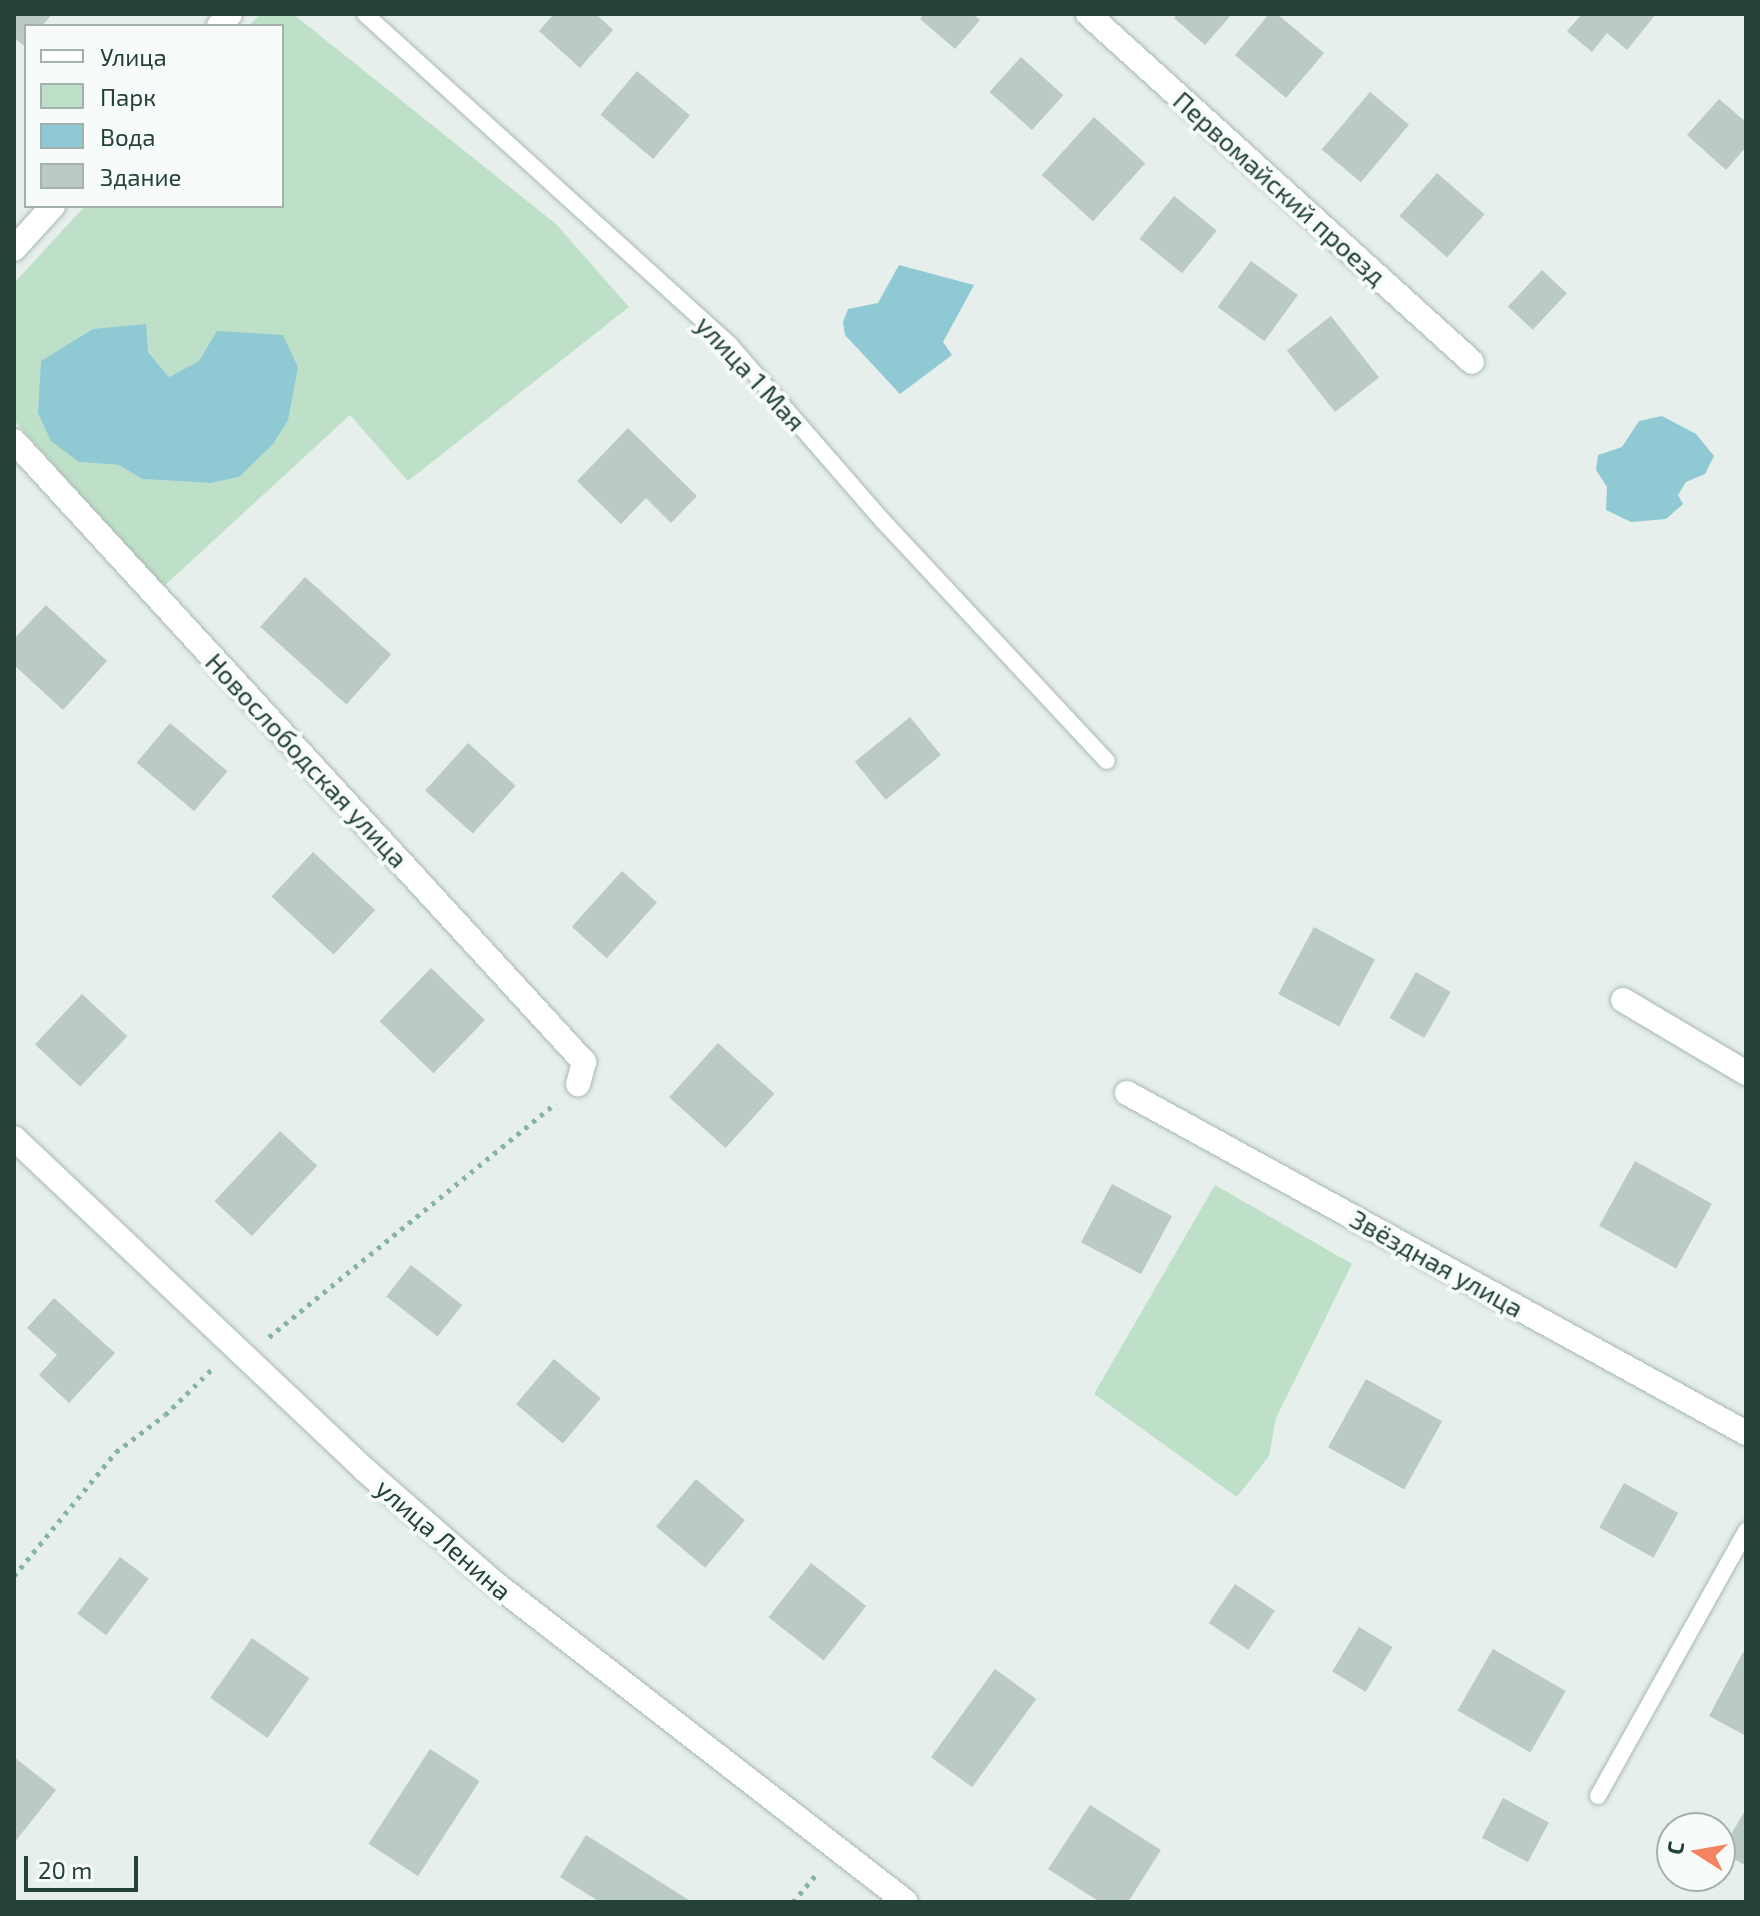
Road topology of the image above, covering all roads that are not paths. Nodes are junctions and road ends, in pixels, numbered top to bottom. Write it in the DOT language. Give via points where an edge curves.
graph roads {
  1 [pos="365,14"];
  2 [pos="1088,14"];
  3 [pos="51,208"];
  4 [pos="14,249"];
  5 [pos="1472,362"];
  6 [pos="14,441"];
  7 [pos="1107,761"];
  8 [pos="1623,1000"];
  9 [pos="1746,1073"];
  10 [pos="578,1084"];
  11 [pos="1127,1093"];
  12 [pos="14,1138"];
  13 [pos="1746,1433"];
  14 [pos="1746,1531"];
  15 [pos="1598,1796"];
  16 [pos="906,1902"];
  1 -- 7 [label="lane, улица 1 Мая" via="730,345 883,521"];
  2 -- 5 [label="street, Первомайский проезд"];
  3 -- 4 [label="street"];
  6 -- 10 [label="street, Новослободская улица" via="584,1062"];
  8 -- 9 [label="street"];
  11 -- 13 [label="street, Звёздная улица"];
  12 -- 16 [label="street, улица Ленина" via="239,1352 497,1585"];
  14 -- 15 [label="lane"];
}
